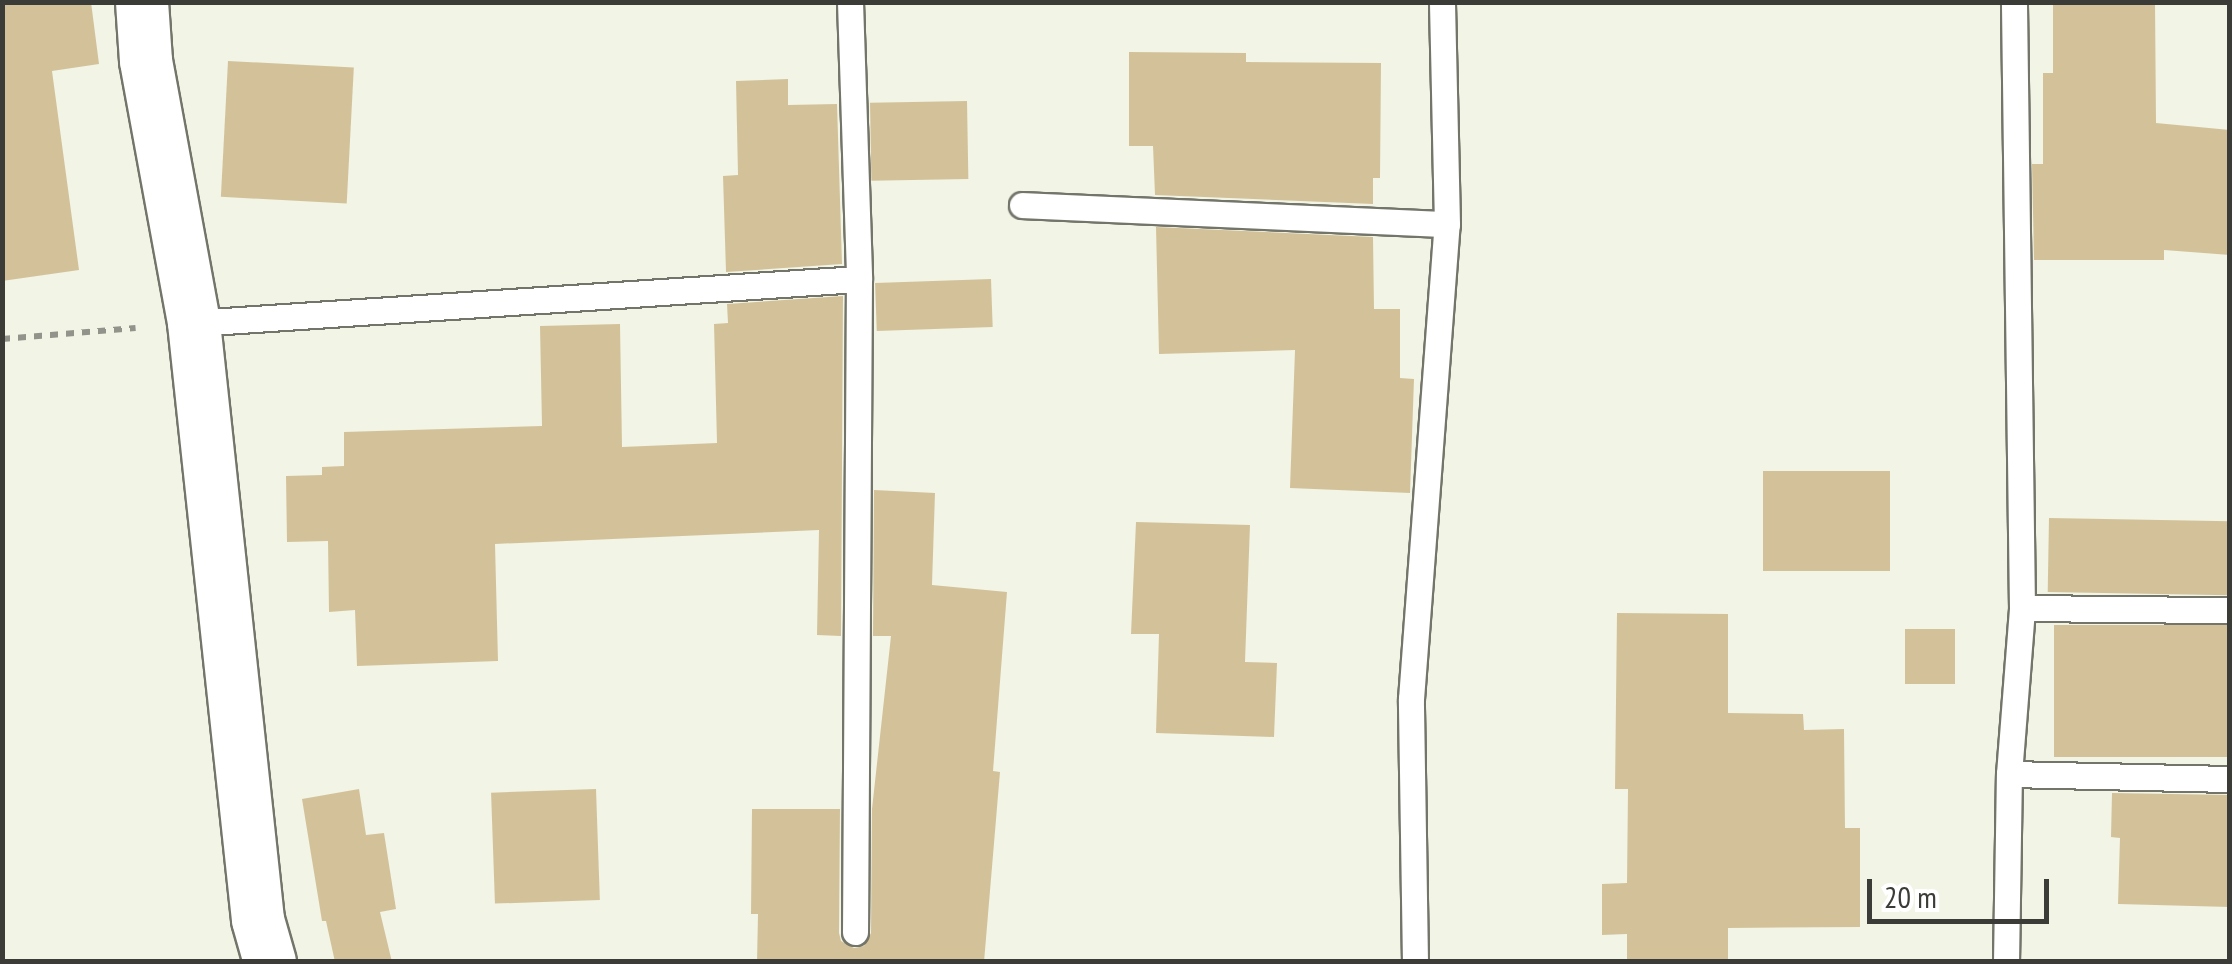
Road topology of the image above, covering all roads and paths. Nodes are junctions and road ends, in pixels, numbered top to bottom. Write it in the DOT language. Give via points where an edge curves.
graph roads {
  1 [pos="142,2"];
  2 [pos="850,2"];
  3 [pos="1442,2"];
  4 [pos="2014,2"];
  5 [pos="1022,205"];
  6 [pos="1447,224"];
  7 [pos="859,279"];
  8 [pos="194,324"];
  9 [pos="2,339"];
  10 [pos="2022,608"];
  11 [pos="2230,610"];
  12 [pos="2010,774"];
  13 [pos="2230,779"];
  14 [pos="855,932"];
  15 [pos="270,962"];
  16 [pos="1415,962"];
  17 [pos="2006,962"];
  1 -- 8 [label="street" via="146,61"];
  2 -- 7 [label="lane"];
  3 -- 6 [label="lane"];
  4 -- 10 [label="lane"];
  5 -- 6 [label="lane"];
  6 -- 16 [label="lane" via="1411,699"];
  7 -- 8 [label="lane"];
  7 -- 14 [label="lane"];
  8 -- 9 [label="path"];
  8 -- 15 [label="street" via="258,920"];
  10 -- 11 [label="lane"];
  10 -- 12 [label="lane"];
  12 -- 13 [label="lane"];
  12 -- 17 [label="lane"];
}
